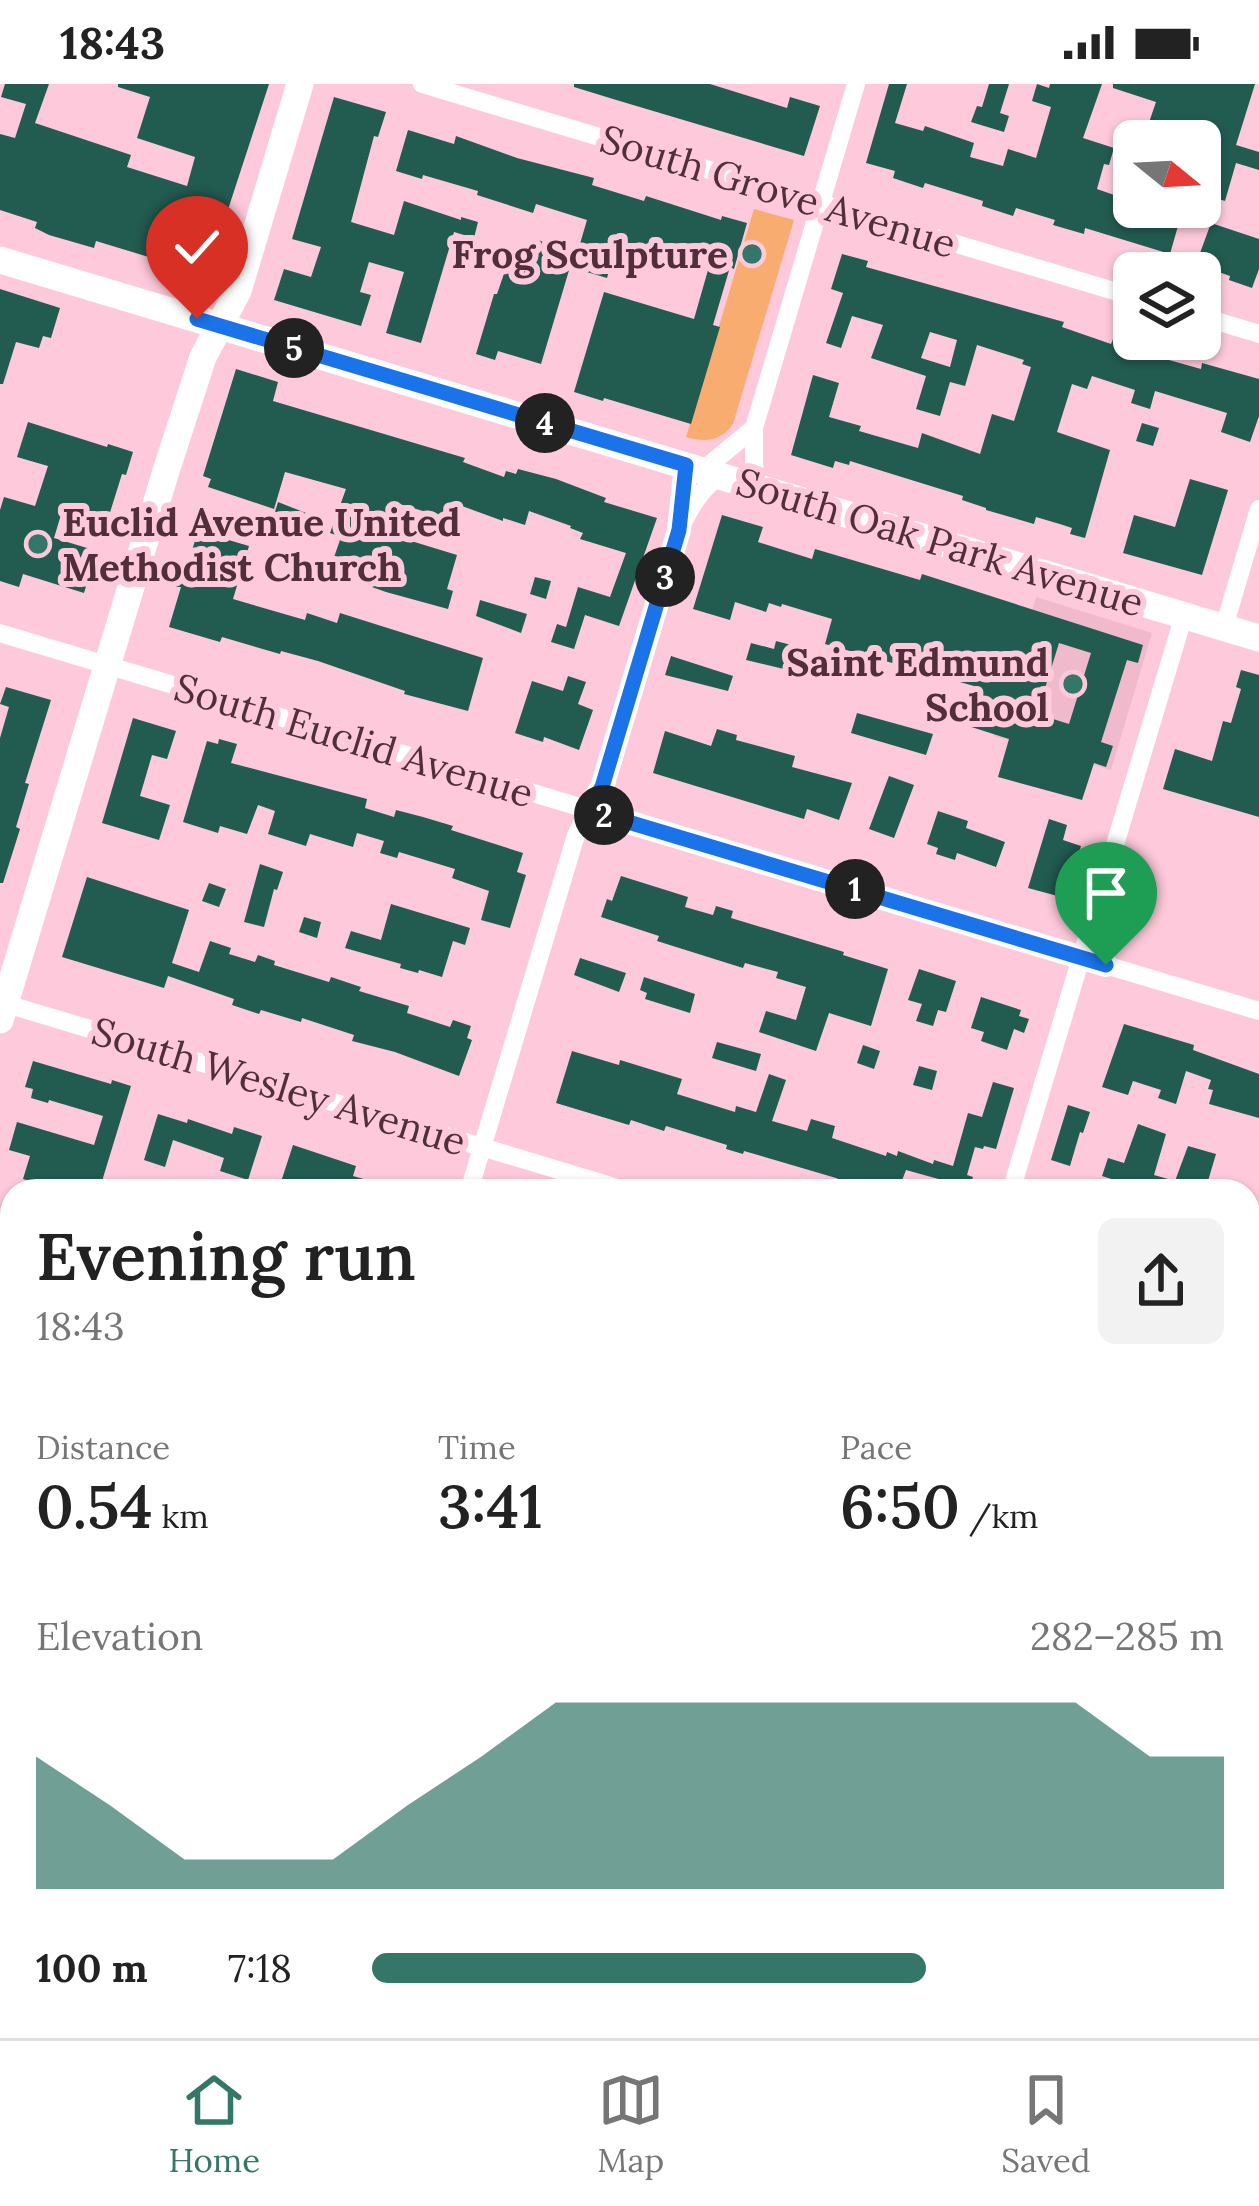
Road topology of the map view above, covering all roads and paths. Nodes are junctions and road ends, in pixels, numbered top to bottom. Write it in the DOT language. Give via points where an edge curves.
graph roads {
  1 [pos="300,84"];
  2 [pos="422,84"];
  3 [pos="856,84"];
  4 [pos="820,204"];
  5 [pos="0,260"];
  6 [pos="1113,291"];
  7 [pos="1221,322"];
  8 [pos="220,326"];
  9 [pos="1259,334"];
  10 [pos="754,428"];
  11 [pos="703,470"];
  12 [pos="758,487"];
  13 [pos="1259,509"];
  14 [pos="679,530"];
  15 [pos="1184,615"];
  16 [pos="1224,627"];
  17 [pos="0,632"];
  18 [pos="1259,638"];
  19 [pos="106,666"];
  20 [pos="588,810"];
  21 [pos="1081,957"];
  22 [pos="2,1009"];
  23 [pos="1259,1011"];
  24 [pos="482,1147"];
  25 [pos="473,1179"];
  26 [pos="588,1179"];
  27 [pos="1015,1179"];
  1 -- 8 [label="street" via="238,291"];
  2 -- 4 [label="street, South Grove Avenue"];
  3 -- 4 [label="street"];
  4 -- 6 [label="street, South Grove Avenue"];
  4 -- 10 [label="street"];
  5 -- 8 [label="street, South Oak Park Avenue"];
  7 -- 9 [label="street"];
  8 -- 11 [label="street, South Oak Park Avenue"];
  8 -- 19 [label="street" via="203,357"];
  10 -- 11 [label="street"];
  10 -- 12 [label="street"];
  11 -- 12 [label="street, South Oak Park Avenue"];
  11 -- 14 [label="street"];
  11 -- 14 [label="street" via="704,487"];
  12 -- 15 [label="street, South Oak Park Avenue"];
  13 -- 16 [label="street"];
  14 -- 20 [label="street" via="602,787"];
  15 -- 16 [label="street, South Oak Park Avenue"];
  15 -- 21 [label="street"];
  16 -- 18 [label="street, South Oak Park Avenue"];
  17 -- 19 [label="street, South Euclid Avenue"];
  19 -- 20 [label="street, South Euclid Avenue"];
  19 -- 22 [label="street"];
  20 -- 21 [label="street, South Euclid Avenue"];
  20 -- 24 [label="street"];
  21 -- 23 [label="street, South Euclid Avenue"];
  21 -- 27 [label="street"];
  22 -- 24 [label="street, South Wesley Avenue"];
  24 -- 25 [label="street"];
  24 -- 26 [label="street, South Wesley Avenue"];
}
